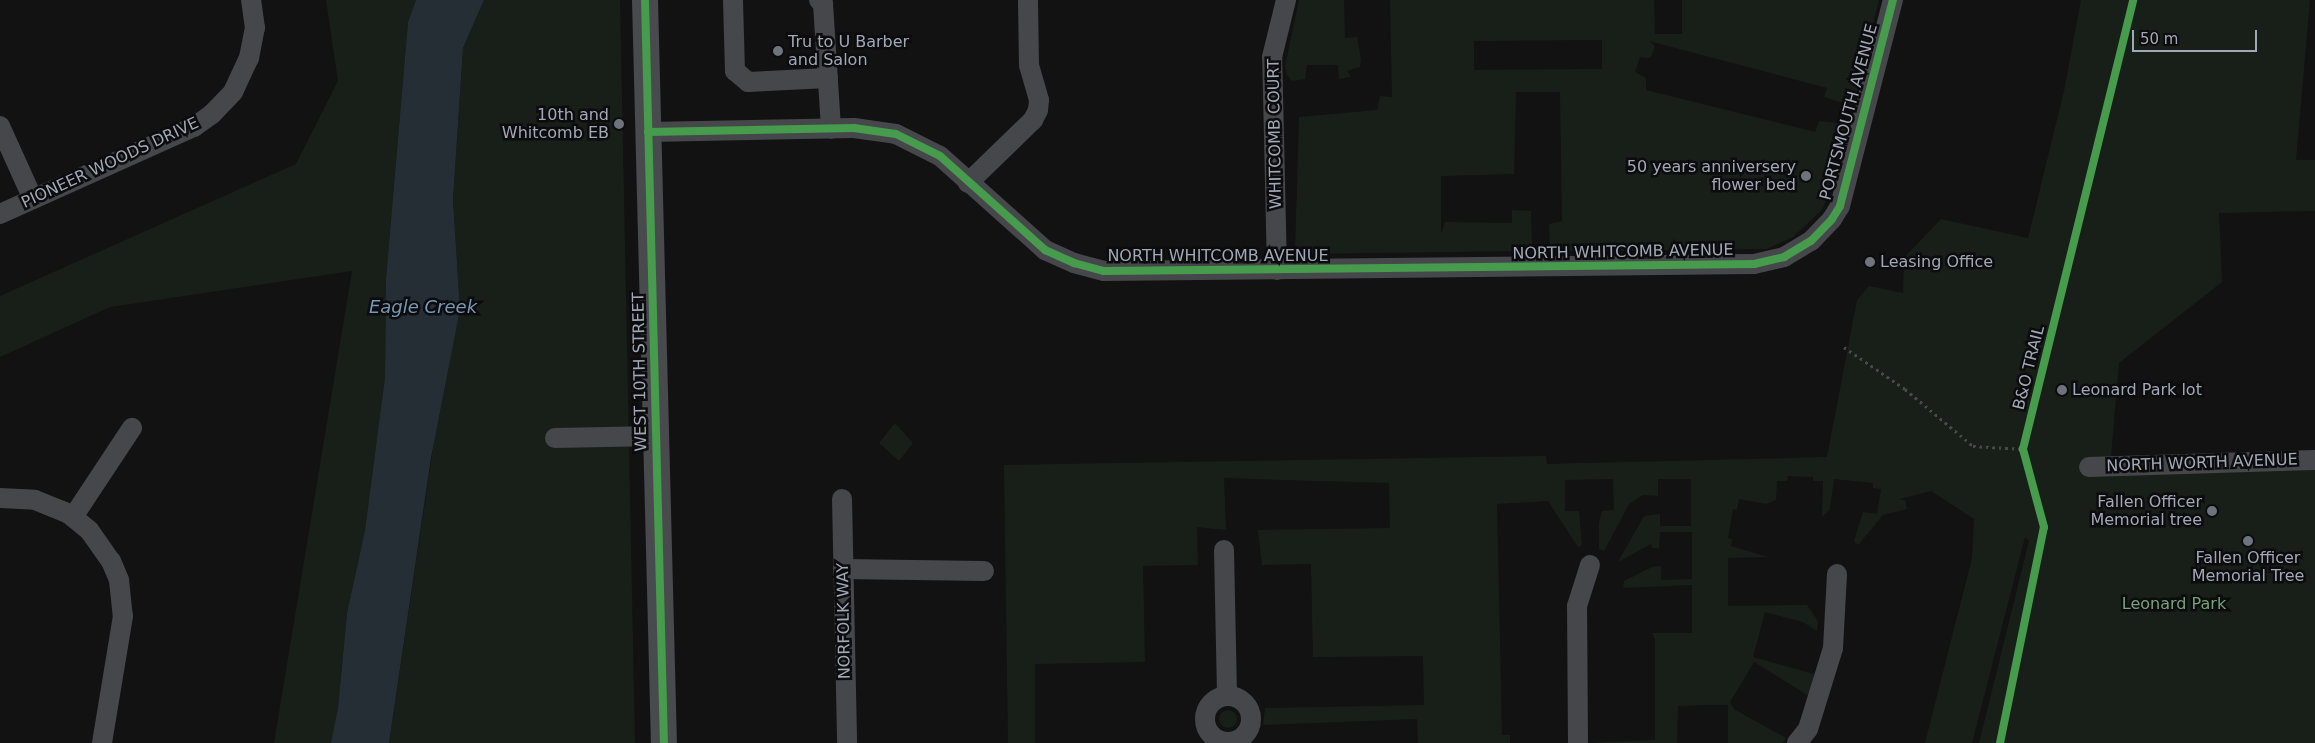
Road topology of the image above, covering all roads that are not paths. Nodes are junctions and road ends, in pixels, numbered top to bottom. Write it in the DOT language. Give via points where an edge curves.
graph roads {
  1 [pos="251,0"];
  2 [pos="645,0"];
  3 [pos="733,0"];
  4 [pos="819,0"];
  5 [pos="1028,0"];
  6 [pos="1286,0"];
  7 [pos="1893,0"];
  8 [pos="828,78"];
  9 [pos="0,126"];
  10 [pos="831,129"];
  11 [pos="648,132"];
  12 [pos="968,183"];
  13 [pos="33,199"];
  14 [pos="0,214"];
  15 [pos="1802,247"];
  16 [pos="1277,270"];
  17 [pos="132,428"];
  18 [pos="656,436"];
  19 [pos="556,438"];
  20 [pos="2315,460"];
  21 [pos="2089,466"];
  22 [pos="0,498"];
  23 [pos="842,499"];
  24 [pos="73,517"];
  25 [pos="1224,550"];
  26 [pos="1590,565"];
  27 [pos="843,570"];
  28 [pos="984,571"];
  29 [pos="1836,574"];
  30 [pos="1227,696"];
  31 [pos="1228,742"];
  32 [pos="102,743"];
  33 [pos="664,743"];
  34 [pos="847,743"];
  35 [pos="1578,743"];
  36 [pos="1797,743"];
  1 -- 13 [label="street, PIONEER WOODS DRIVE" via="255,28 250,58 233,92 212,114 194,127"];
  2 -- 11 [label="main road, WEST 10TH STREET"];
  3 -- 8 [label="street" via="735,71 748,82"];
  4 -- 8 [label="street" via="823,4"];
  5 -- 12 [label="street" via="1029,65 1039,100 1038,110 1033,120"];
  6 -- 16 [label="street, WHITCOMB COURT" via="1272,56"];
  7 -- 15 [label="street, PORTSMOUTH AVENUE" via="1842,199 1827,225"];
  8 -- 10 [label="street"];
  9 -- 13 [label="street"];
  10 -- 11 [label="street, NORTH WHITCOMB AVENUE"];
  10 -- 12 [label="street, NORTH WHITCOMB AVENUE" via="880,130 911,139 940,156"];
  11 -- 18 [label="main road, WEST 10TH STREET"];
  12 -- 16 [label="street, NORTH WHITCOMB AVENUE" via="1039,246 1089,268 1128,272"];
  13 -- 14 [label="street, PIONEER WOODS DRIVE"];
  15 -- 16 [label="street, NORTH WHITCOMB AVENUE" via="1776,259 1746,264"];
  17 -- 24 [label="street"];
  18 -- 19 [label="street"];
  18 -- 33 [label="main road, WEST 10TH STREET"];
  20 -- 21 [label="street, NORTH WORTH AVENUE"];
  22 -- 24 [label="street" via="35,500"];
  23 -- 27 [label="street, NORFOLK WAY"];
  24 -- 32 [label="street" via="89,530 111,561 123,607"];
  25 -- 30 [label="street"];
  26 -- 35 [label="street" via="1578,606"];
  27 -- 28 [label="street"];
  27 -- 34 [label="street, NORFOLK WAY"];
  29 -- 36 [label="street" via="1833,648 1808,729"];
  30 -- 31 [label="street" via="1211,704 1205,717 1214,737"];
  30 -- 31 [label="street" via="1243,702 1250,722 1243,736"];
}
